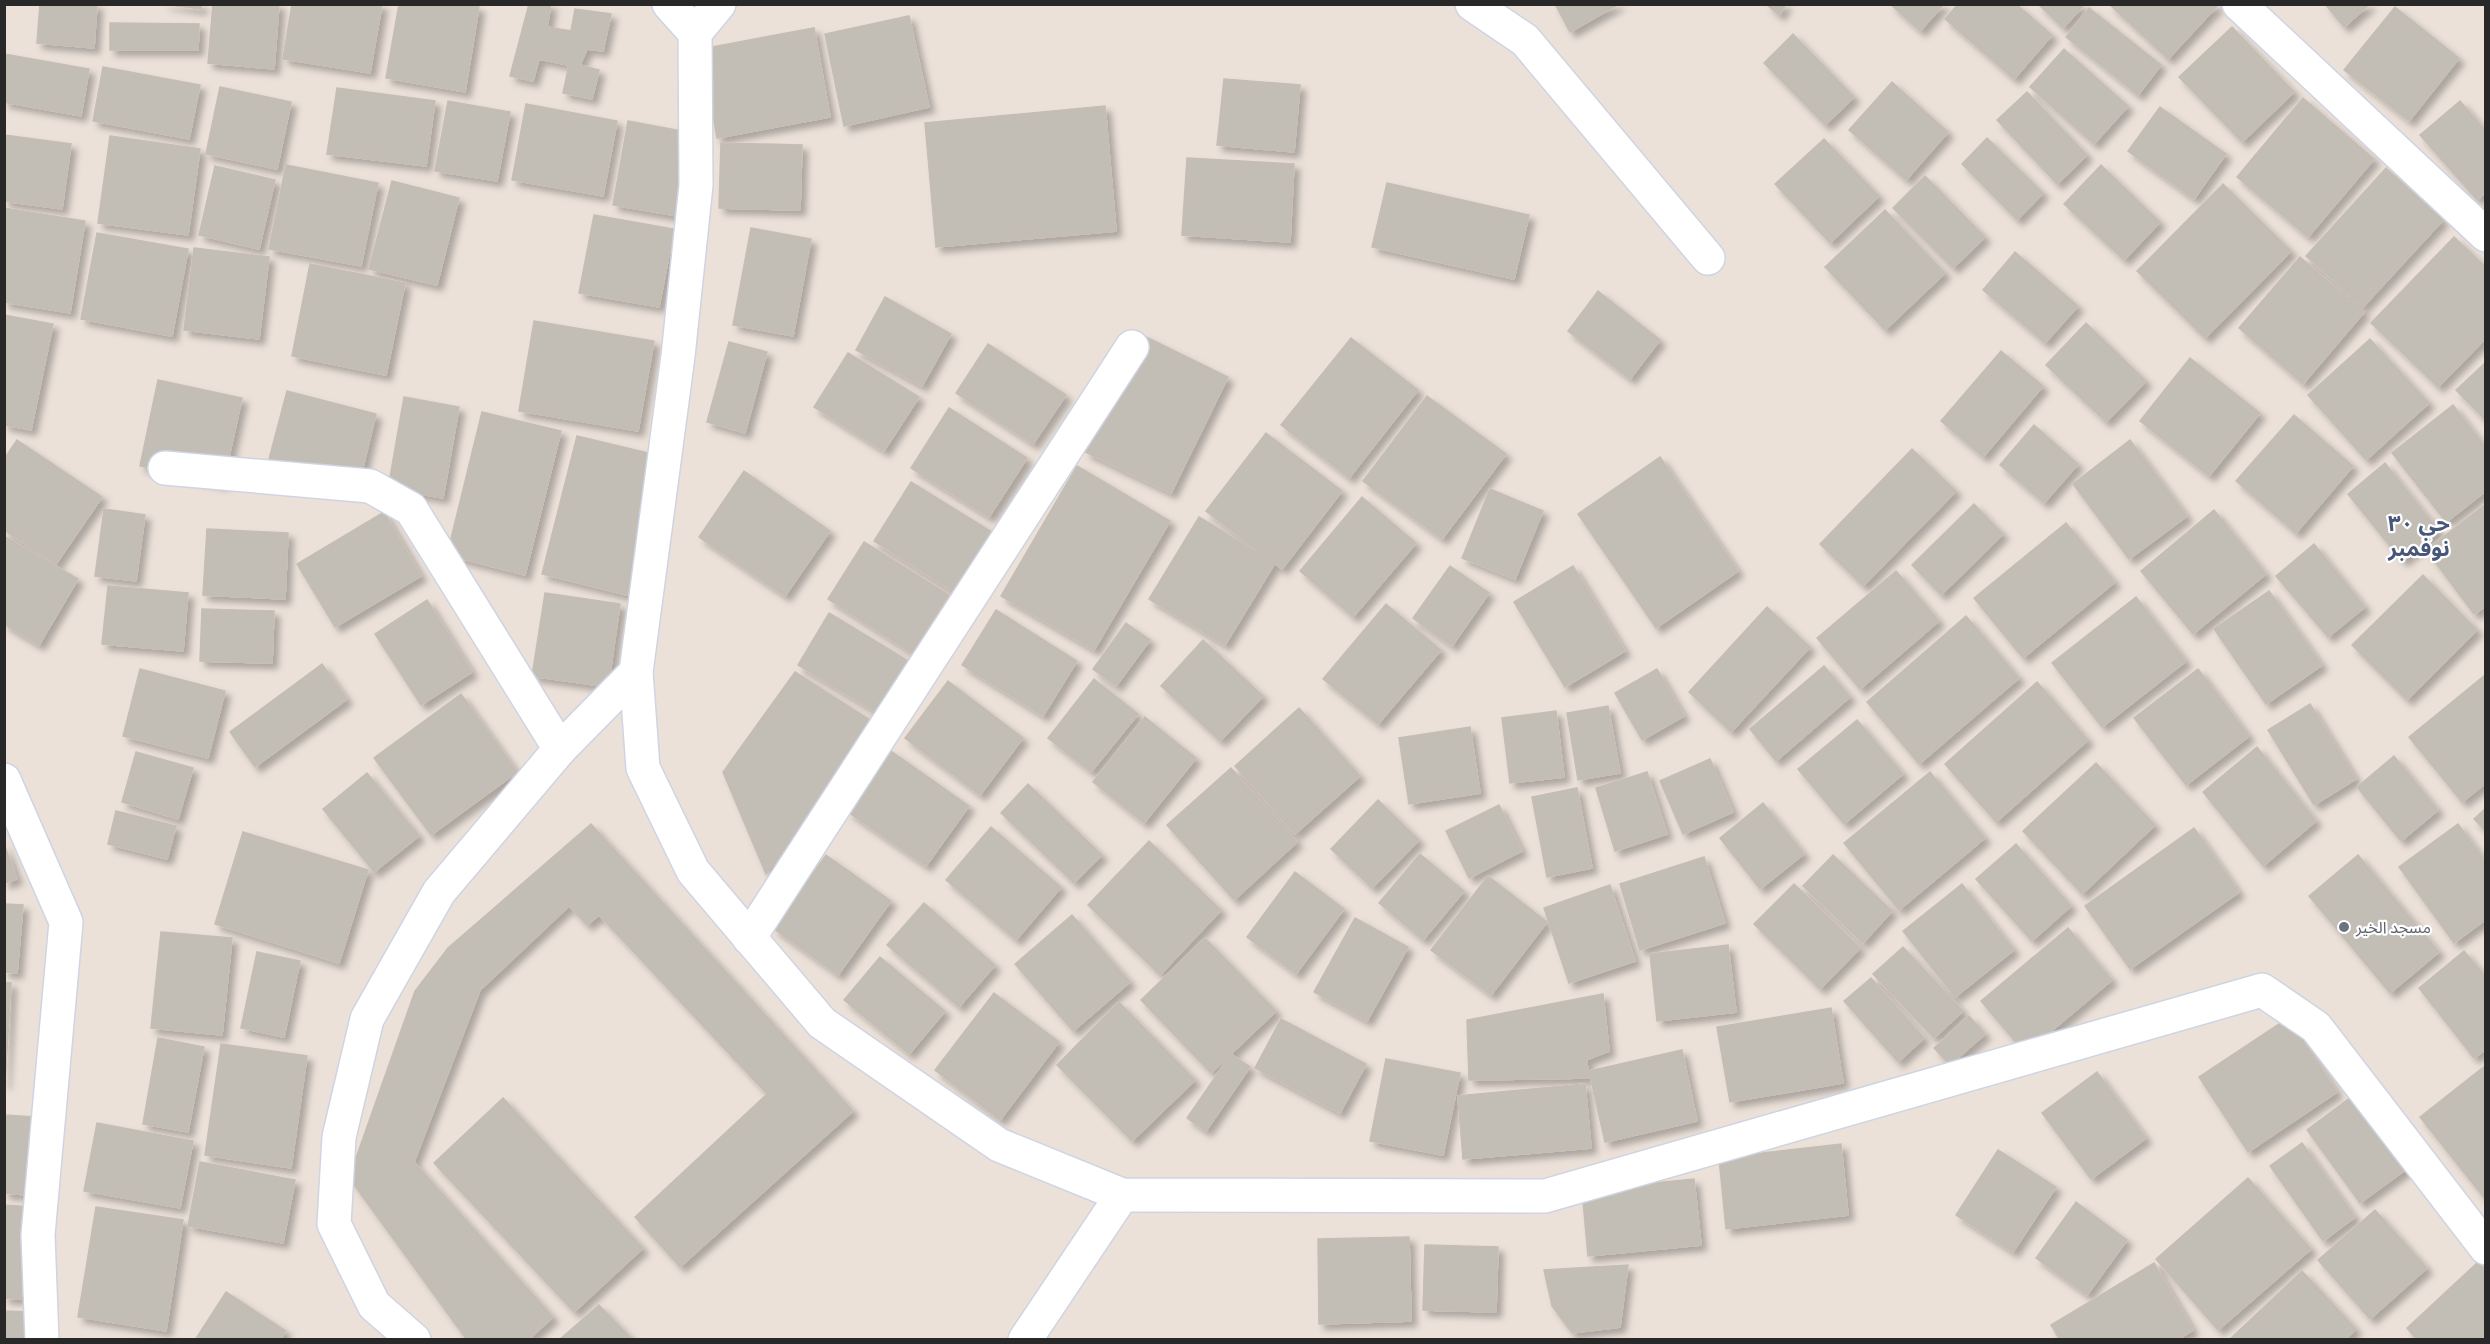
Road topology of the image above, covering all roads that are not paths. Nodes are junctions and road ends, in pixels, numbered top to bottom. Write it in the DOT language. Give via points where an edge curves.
graph roads {
  1 [pos="669,4"];
  2 [pos="718,4"];
  3 [pos="1472,4"];
  4 [pos="2239,4"];
  5 [pos="695,33"];
  6 [pos="2486,235"];
  7 [pos="1708,258"];
  8 [pos="1132,347"];
  9 [pos="165,468"];
  10 [pos="636,672"];
  11 [pos="560,749"];
  12 [pos="4,780"];
  13 [pos="749,938"];
  14 [pos="1122,1195"];
  15 [pos="2486,1248"];
  16 [pos="42,1340"];
  17 [pos="414,1340"];
  18 [pos="1024,1340"];
  1 -- 5 [label="street"];
  2 -- 5 [label="street"];
  3 -- 7 [label="street" via="1525,40"];
  4 -- 6 [label="street"];
  5 -- 10 [label="street" via="696,185 678,356"];
  8 -- 13 [label="street"];
  9 -- 11 [label="street" via="370,486 411,509"];
  10 -- 11 [label="street"];
  10 -- 13 [label="street" via="643,768 693,872"];
  11 -- 17 [label="street" via="439,892 367,1019 339,1137 334,1224 374,1305"];
  12 -- 16 [label="street" via="66,922 38,1235"];
  13 -- 14 [label="street" via="822,1023 852,1044 999,1145"];
  14 -- 15 [label="street" via="1545,1196 2262,990 2316,1027"];
  14 -- 18 [label="street"];
}
